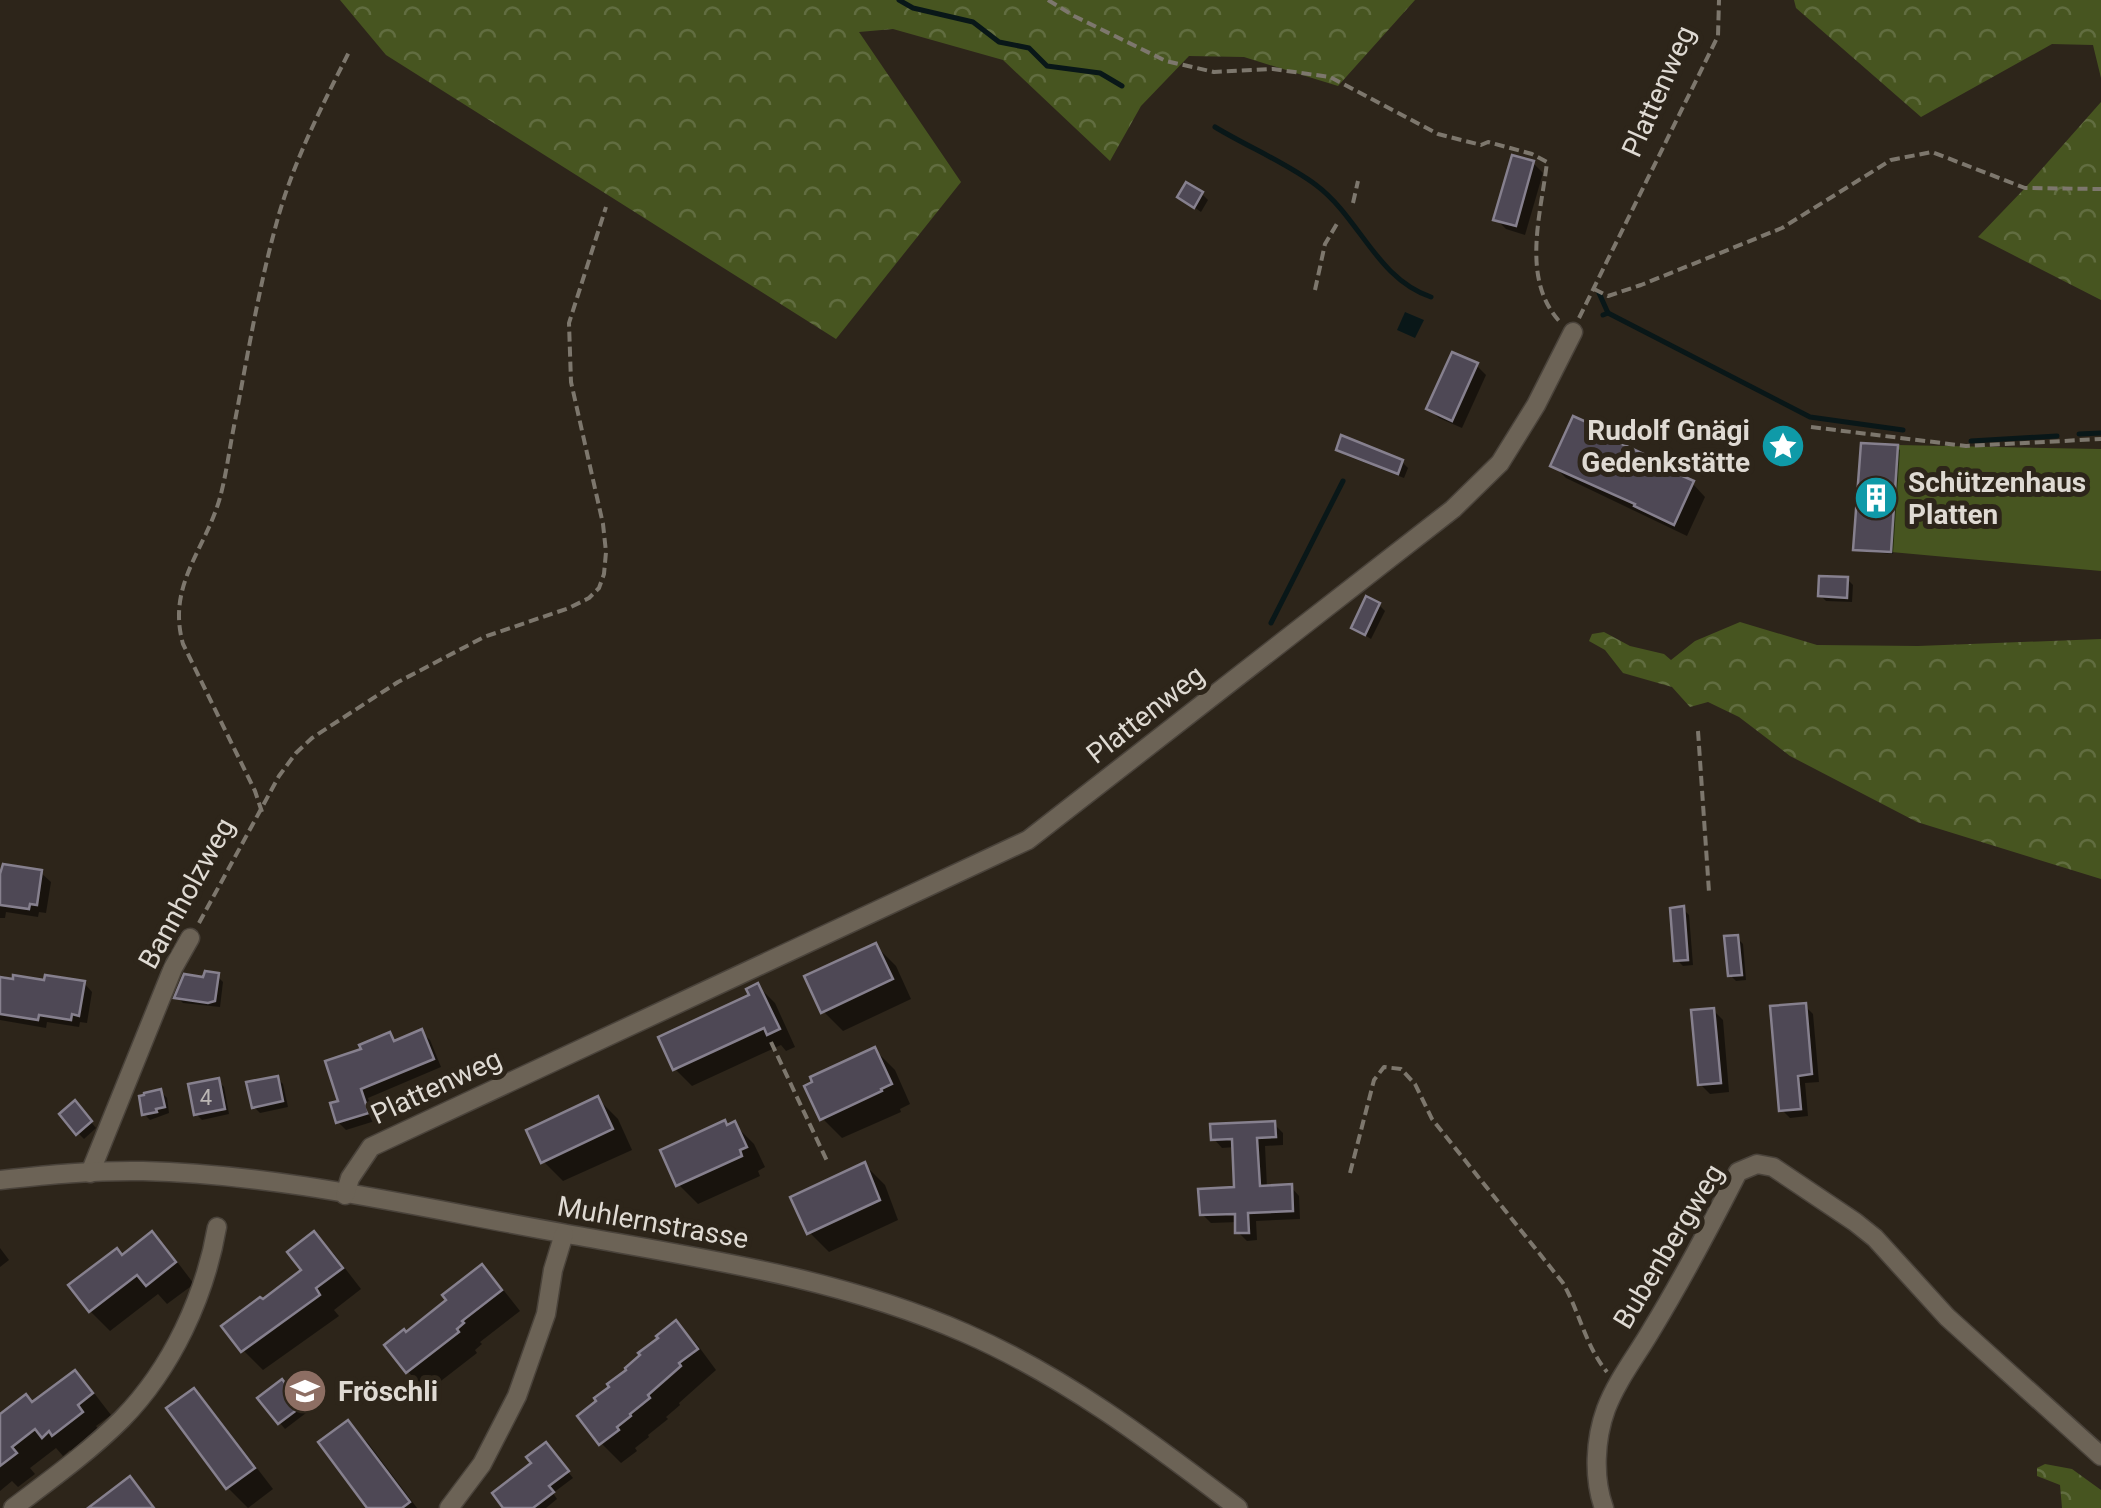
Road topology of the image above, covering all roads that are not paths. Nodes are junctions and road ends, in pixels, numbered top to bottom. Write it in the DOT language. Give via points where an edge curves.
graph roads {
  1 [pos="1573,332"];
  2 [pos="190,938"];
  3 [pos="90,1173"];
  4 [pos="0,1180"];
  5 [pos="345,1194"];
  6 [pos="217,1226"];
  7 [pos="564,1234"];
  8 [pos="2101,1456"];
  9 [pos="14,1508"];
  10 [pos="449,1508"];
  11 [pos="1238,1508"];
  12 [pos="1604,1508"];
  1 -- 5 [label="street, Plattenweg" via="1500,463 1453,509 1028,840 370,1147"];
  2 -- 3 [label="street, Bannholzweg"];
  3 -- 4 [label="street, Muhlernstrasse"];
  3 -- 5 [label="street, Muhlernstrasse" via="184,1173"];
  5 -- 7 [label="street, Muhlernstrasse"];
  6 -- 9 [label="street" via="192,1312 148,1387 90,1449"];
  7 -- 10 [label="street" via="546,1314 517,1396 482,1464"];
  7 -- 11 [label="street, Muhlernstrasse" via="788,1276 930,1318 1064,1384"];
  8 -- 12 [label="street, Bubenbergweg" via="1947,1317 1875,1238 1796,1181 1757,1164 1738,1172 1605,1411 1596,1483"];
}
